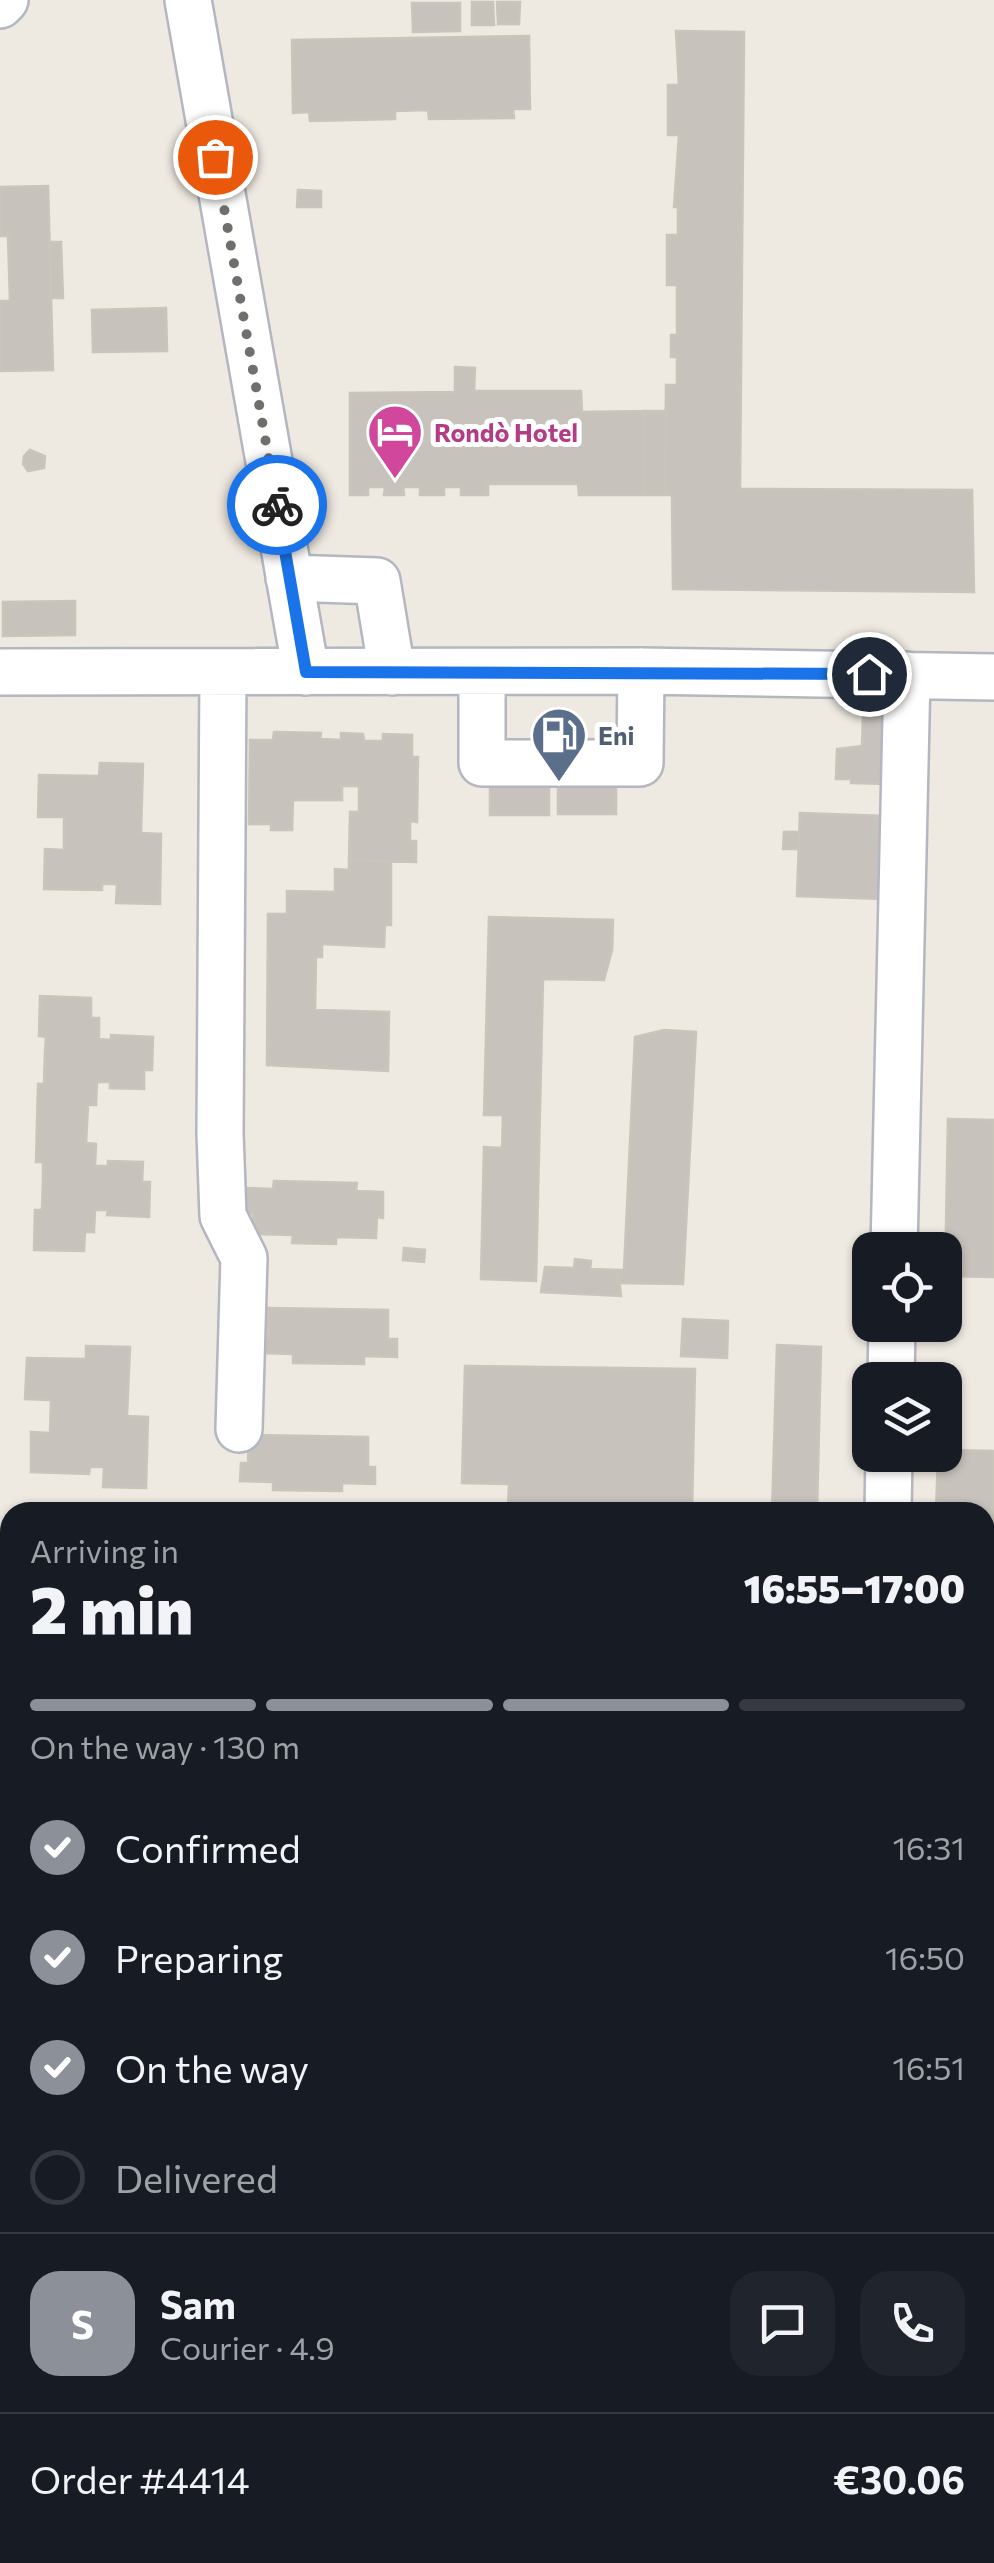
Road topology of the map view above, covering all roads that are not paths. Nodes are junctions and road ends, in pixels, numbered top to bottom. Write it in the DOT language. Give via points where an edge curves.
graph roads {
  1 [pos="188,0"];
  2 [pos="290,578"];
  3 [pos="0,672"];
  4 [pos="223,672"];
  5 [pos="306,672"];
  6 [pos="392,672"];
  7 [pos="482,672"];
  8 [pos="642,672"];
  9 [pos="907,675"];
  10 [pos="994,677"];
  11 [pos="894,1232"];
  12 [pos="238,1429"];
  13 [pos="889,1472"];
  14 [pos="888,1502"];
  1 -- 2 [label="street"];
  2 -- 5 [label="street"];
  2 -- 6 [label="street" via="378,581"];
  3 -- 4 [label="street"];
  4 -- 5 [label="street"];
  4 -- 12 [label="street" via="220,1133 223,1216 244,1258"];
  5 -- 6 [label="street"];
  6 -- 7 [label="street"];
  7 -- 8 [label="street"];
  7 -- 8 [label="street" via="482,762 640,764"];
  8 -- 9 [label="street"];
  9 -- 10 [label="street"];
  9 -- 11 [label="street"];
  13 -- 14 [label="street"];
}
